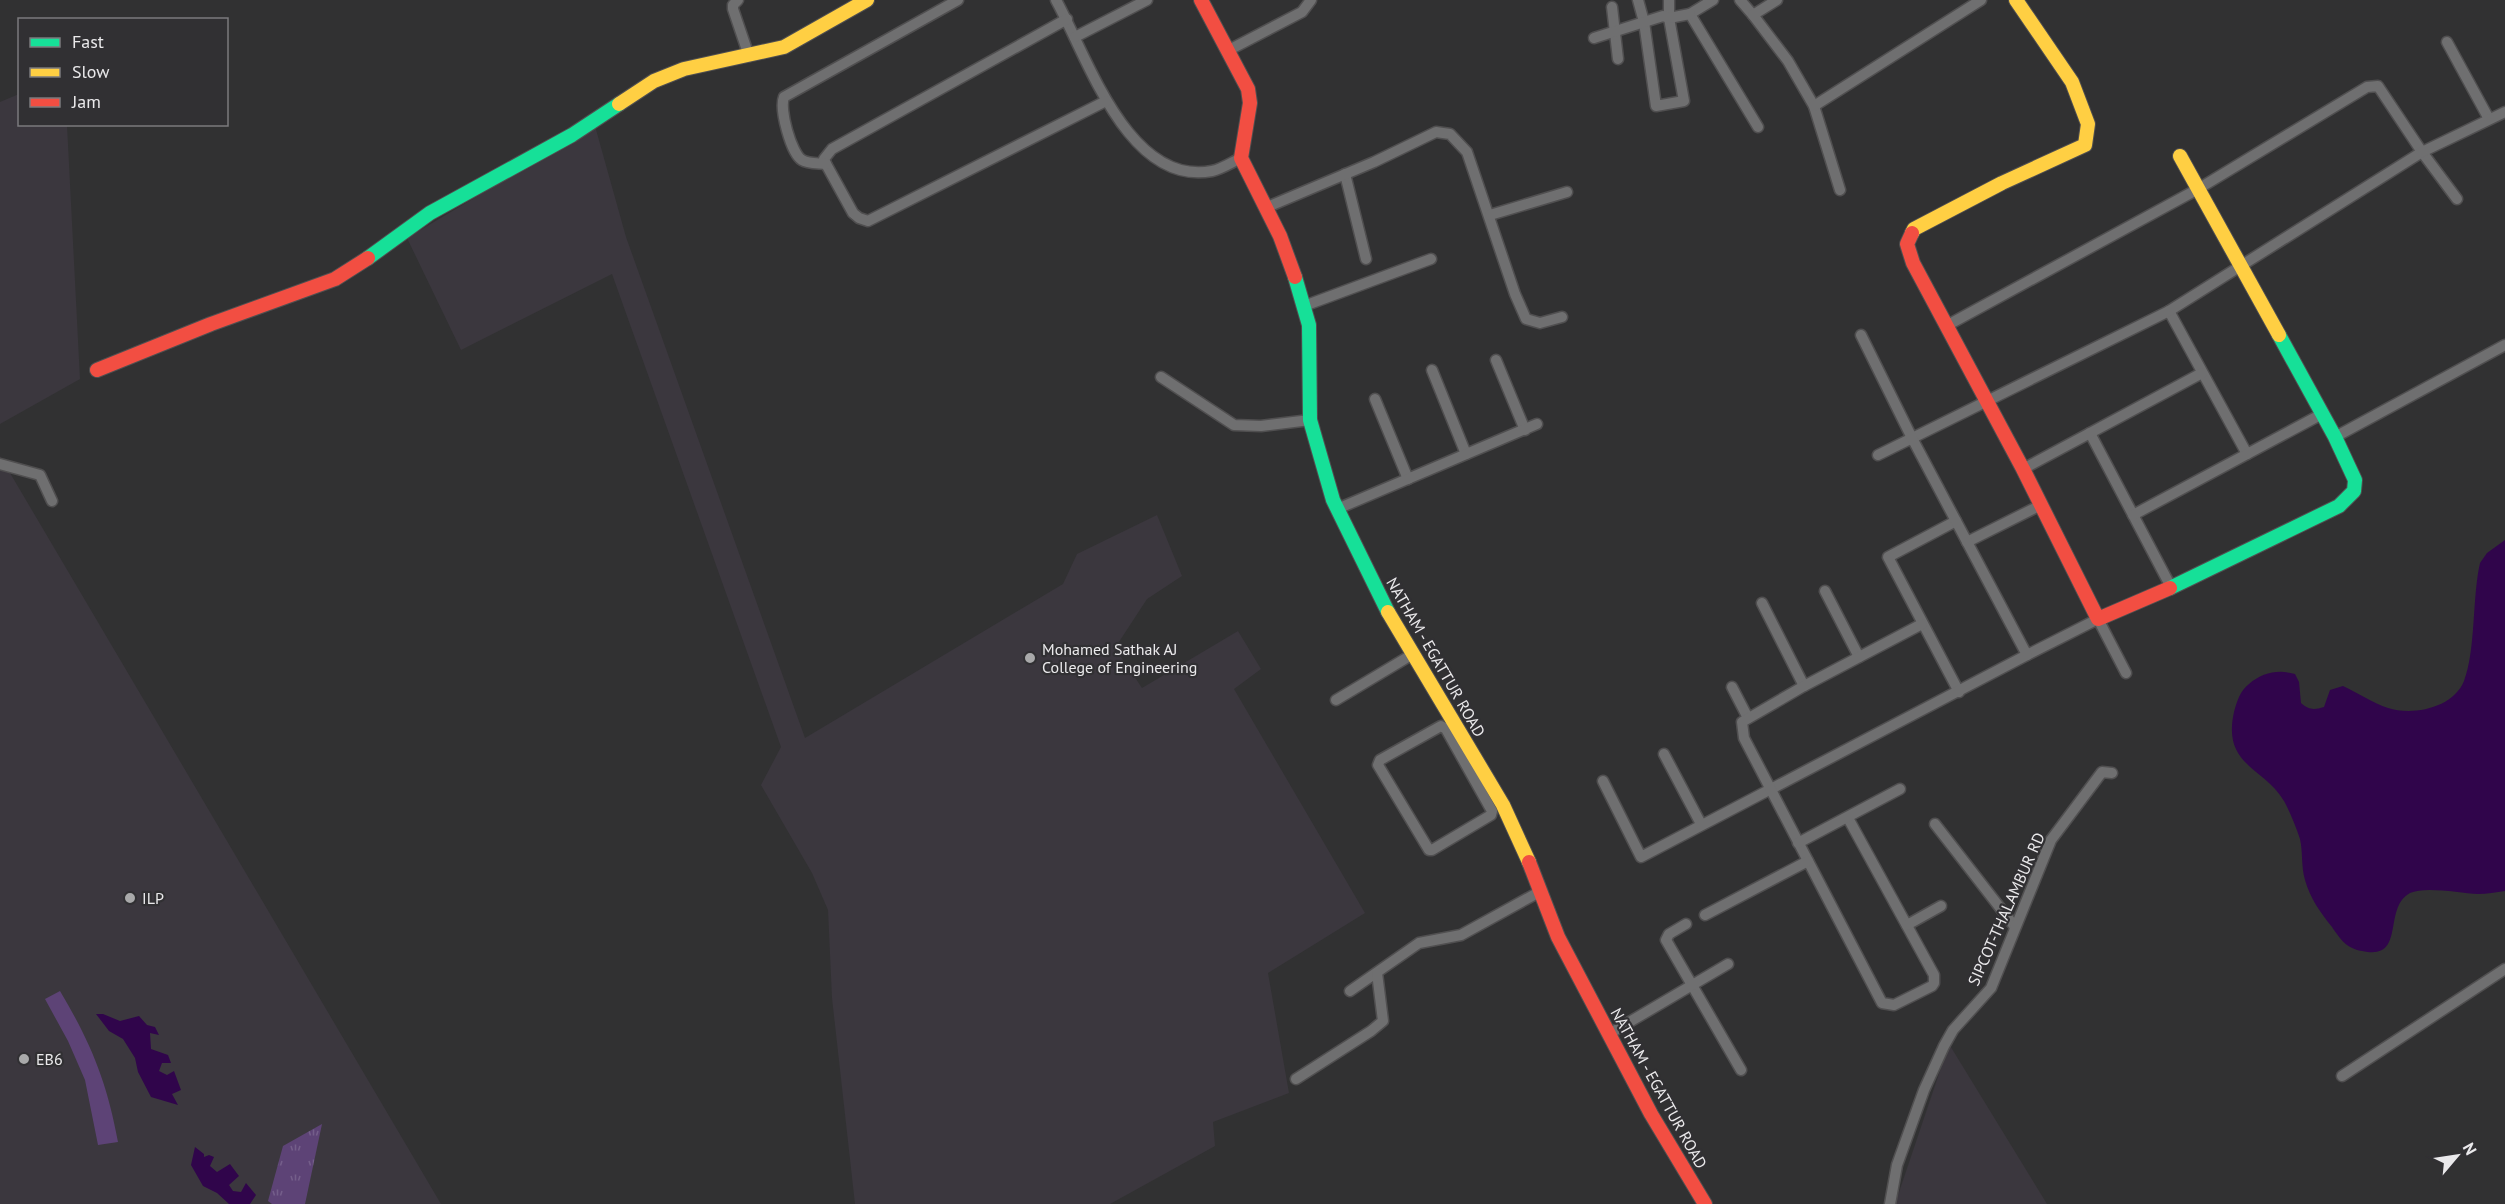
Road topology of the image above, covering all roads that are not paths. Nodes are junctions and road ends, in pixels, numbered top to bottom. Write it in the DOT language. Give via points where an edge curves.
graph roads {
  1 [pos="738,0"];
  2 [pos="867,0"];
  3 [pos="958,0"];
  4 [pos="1056,0"];
  5 [pos="1147,0"];
  6 [pos="1201,0"];
  7 [pos="1312,0"];
  8 [pos="1638,0"];
  9 [pos="1669,0"];
  10 [pos="1713,0"];
  11 [pos="1740,0"];
  12 [pos="1777,0"];
  13 [pos="1981,0"];
  14 [pos="2016,0"];
  15 [pos="1612,7"];
  16 [pos="1690,14"];
  17 [pos="1753,15"];
  18 [pos="1669,18"];
  19 [pos="1067,20"];
  20 [pos="1644,22"];
  21 [pos="1614,32"];
  22 [pos="1075,37"];
  23 [pos="1594,38"];
  24 [pos="2447,42"];
  25 [pos="1229,50"];
  26 [pos="749,56"];
  27 [pos="1618,59"];
  28 [pos="1106,100"];
  29 [pos="1814,106"];
  30 [pos="2505,112"];
  31 [pos="2489,119"];
  32 [pos="1758,127"];
  33 [pos="2422,152"];
  34 [pos="2180,156"];
  35 [pos="1241,158"];
  36 [pos="826,164"];
  37 [pos="1345,174"];
  38 [pos="2198,189"];
  39 [pos="1840,190"];
  40 [pos="1567,192"];
  41 [pos="2457,199"];
  42 [pos="1265,208"];
  43 [pos="1490,215"];
  44 [pos="1366,259"];
  45 [pos="1431,259"];
  46 [pos="2241,267"];
  47 [pos="1304,306"];
  48 [pos="2169,311"];
  49 [pos="1563,317"];
  50 [pos="1946,326"];
  51 [pos="1861,335"];
  52 [pos="2505,345"];
  53 [pos="1496,360"];
  54 [pos="97,370"];
  55 [pos="1432,370"];
  56 [pos="2202,373"];
  57 [pos="1161,377"];
  58 [pos="1375,399"];
  59 [pos="1986,403"];
  60 [pos="2322,414"];
  61 [pos="1310,420"];
  62 [pos="1538,424"];
  63 [pos="1525,430"];
  64 [pos="2090,433"];
  65 [pos="2335,437"];
  66 [pos="1912,438"];
  67 [pos="1466,454"];
  68 [pos="2247,454"];
  69 [pos="1878,455"];
  70 [pos="0,464"];
  71 [pos="2023,469"];
  72 [pos="1408,479"];
  73 [pos="52,501"];
  74 [pos="2041,505"];
  75 [pos="1337,509"];
  76 [pos="2133,515"];
  77 [pos="1956,521"];
  78 [pos="1967,542"];
  79 [pos="2171,587"];
  80 [pos="1825,591"];
  81 [pos="1762,603"];
  82 [pos="2098,619"];
  83 [pos="1922,624"];
  84 [pos="1413,654"];
  85 [pos="2027,655"];
  86 [pos="1860,657"];
  87 [pos="2126,673"];
  88 [pos="1804,686"];
  89 [pos="1732,687"];
  90 [pos="1959,692"];
  91 [pos="1336,700"];
  92 [pos="1748,718"];
  93 [pos="1451,728"];
  94 [pos="1664,754"];
  95 [pos="2112,773"];
  96 [pos="1603,781"];
  97 [pos="1900,789"];
  98 [pos="1770,790"];
  99 [pos="1497,808"];
  100 [pos="1848,818"];
  101 [pos="1701,824"];
  102 [pos="1935,824"];
  103 [pos="1798,843"];
  104 [pos="1808,861"];
  105 [pos="1542,891"];
  106 [pos="1941,906"];
  107 [pos="1705,915"];
  108 [pos="1686,924"];
  109 [pos="1907,925"];
  110 [pos="2015,927"];
  111 [pos="1728,964"];
  112 [pos="2505,969"];
  113 [pos="1377,973"];
  114 [pos="1692,984"];
  115 [pos="1350,991"];
  116 [pos="1609,1034"];
  117 [pos="1742,1070"];
  118 [pos="2342,1076"];
  119 [pos="1296,1080"];
  120 [pos="1705,1204"];
  121 [pos="1890,1204"];
  1 -- 26 [label="street" via="733,9"];
  2 -- 26 [label="street" via="784,47"];
  3 -- 36 [label="street" via="784,98 783,114 796,153 804,161"];
  4 -- 19 [label="street"];
  5 -- 22 [label="street"];
  6 -- 25 [label="street"];
  7 -- 25 [label="street" via="1302,12"];
  8 -- 20 [label="street"];
  9 -- 18 [label="street"];
  10 -- 16 [label="street"];
  11 -- 17 [label="street"];
  12 -- 17 [label="street"];
  13 -- 29 [label="street"];
  14 -- 50 [label="street" via="2072,82 2088,124 2085,144 1914,229 1907,244 1913,263"];
  15 -- 21 [label="street"];
  16 -- 18 [label="street"];
  16 -- 32 [label="street"];
  17 -- 29 [label="street" via="1788,61"];
  18 -- 20 [label="street"];
  18 -- 20 [label="street" via="1684,101 1656,106"];
  19 -- 22 [label="street"];
  19 -- 36 [label="street" via="832,149 824,159"];
  20 -- 21 [label="street"];
  21 -- 23 [label="street"];
  21 -- 27 [label="street"];
  22 -- 28 [label="street"];
  24 -- 31 [label="street"];
  25 -- 35 [label="street" via="1248,89 1250,103"];
  26 -- 54 [label="street" via="684,69 654,81 572,135 430,213 335,279"];
  28 -- 35 [label="street" via="1129,135 1160,162 1183,172 1215,171"];
  28 -- 36 [label="street" via="868,221 853,213"];
  29 -- 39 [label="street"];
  30 -- 31 [label="street"];
  31 -- 33 [label="street"];
  33 -- 38 [label="street" via="2378,86 2367,87"];
  33 -- 41 [label="street"];
  33 -- 46 [label="street"];
  34 -- 38 [label="street"];
  35 -- 42 [label="street, NATHAM - EGATTUR ROAD"];
  37 -- 42 [label="street"];
  37 -- 43 [label="street" via="1436,132 1450,134 1467,152"];
  37 -- 44 [label="street"];
  38 -- 46 [label="street"];
  38 -- 50 [label="street"];
  40 -- 43 [label="street"];
  42 -- 47 [label="street, NATHAM - EGATTUR ROAD" via="1280,236"];
  43 -- 49 [label="street" via="1527,319 1540,323"];
  45 -- 47 [label="street"];
  46 -- 48 [label="street"];
  46 -- 60 [label="street"];
  47 -- 61 [label="street, NATHAM - EGATTUR ROAD" via="1309,325"];
  48 -- 56 [label="street"];
  48 -- 59 [label="street"];
  50 -- 59 [label="street"];
  51 -- 66 [label="street"];
  52 -- 65 [label="street"];
  53 -- 63 [label="street"];
  55 -- 67 [label="street"];
  56 -- 64 [label="street"];
  56 -- 68 [label="street"];
  57 -- 61 [label="street" via="1234,425"];
  58 -- 72 [label="street"];
  59 -- 66 [label="street"];
  59 -- 71 [label="street"];
  60 -- 65 [label="street"];
  60 -- 68 [label="street"];
  61 -- 75 [label="street, NATHAM - EGATTUR ROAD"];
  62 -- 63 [label="street"];
  63 -- 67 [label="street"];
  64 -- 71 [label="street"];
  64 -- 76 [label="street"];
  65 -- 79 [label="street" via="2355,480 2355,491 2338,506"];
  66 -- 69 [label="street"];
  66 -- 77 [label="street"];
  67 -- 72 [label="street"];
  68 -- 76 [label="street"];
  70 -- 73 [label="street" via="40,475"];
  71 -- 74 [label="street"];
  72 -- 75 [label="street"];
  74 -- 78 [label="street"];
  74 -- 82 [label="street"];
  75 -- 84 [label="street, NATHAM - EGATTUR ROAD"];
  76 -- 79 [label="street"];
  77 -- 78 [label="street"];
  77 -- 83 [label="street" via="1888,557"];
  78 -- 85 [label="street"];
  79 -- 82 [label="street"];
  80 -- 86 [label="street"];
  81 -- 88 [label="street"];
  82 -- 85 [label="street"];
  82 -- 87 [label="street"];
  83 -- 86 [label="street"];
  83 -- 90 [label="street"];
  84 -- 91 [label="street"];
  84 -- 93 [label="street, NATHAM - EGATTUR ROAD"];
  85 -- 90 [label="street"];
  86 -- 88 [label="street"];
  88 -- 92 [label="street"];
  89 -- 92 [label="street"];
  90 -- 98 [label="street"];
  92 -- 98 [label="street" via="1742,722 1744,738"];
  93 -- 99 [label="street, NATHAM - EGATTUR ROAD"];
  93 -- 99 [label="street" via="1441,726 1380,760 1378,765 1429,850"];
  94 -- 101 [label="street"];
  95 -- 110 [label="street, SIPCOT-THALAMBUR RD" via="2102,772 2051,840"];
  96 -- 101 [label="street" via="1641,857"];
  97 -- 100 [label="street"];
  98 -- 101 [label="street"];
  98 -- 103 [label="street"];
  99 -- 105 [label="street, NATHAM - EGATTUR ROAD"];
  100 -- 103 [label="street"];
  100 -- 109 [label="street"];
  102 -- 110 [label="street"];
  103 -- 104 [label="street"];
  104 -- 107 [label="street"];
  104 -- 109 [label="street" via="1882,1003 1888,1005 1934,983 1934,975"];
  105 -- 113 [label="street" via="1461,935 1419,943"];
  105 -- 116 [label="street, NATHAM - EGATTUR ROAD" via="1558,937"];
  106 -- 109 [label="street"];
  108 -- 114 [label="street" via="1666,940"];
  110 -- 121 [label="street, SIPCOT-THALAMBUR RD" via="1991,988 1953,1030 1940,1055 1898,1165"];
  111 -- 114 [label="street"];
  112 -- 118 [label="street"];
  113 -- 115 [label="street"];
  113 -- 119 [label="street" via="1383,1021"];
  114 -- 116 [label="street"];
  114 -- 117 [label="street"];
  116 -- 120 [label="street, NATHAM - EGATTUR ROAD"];
}
